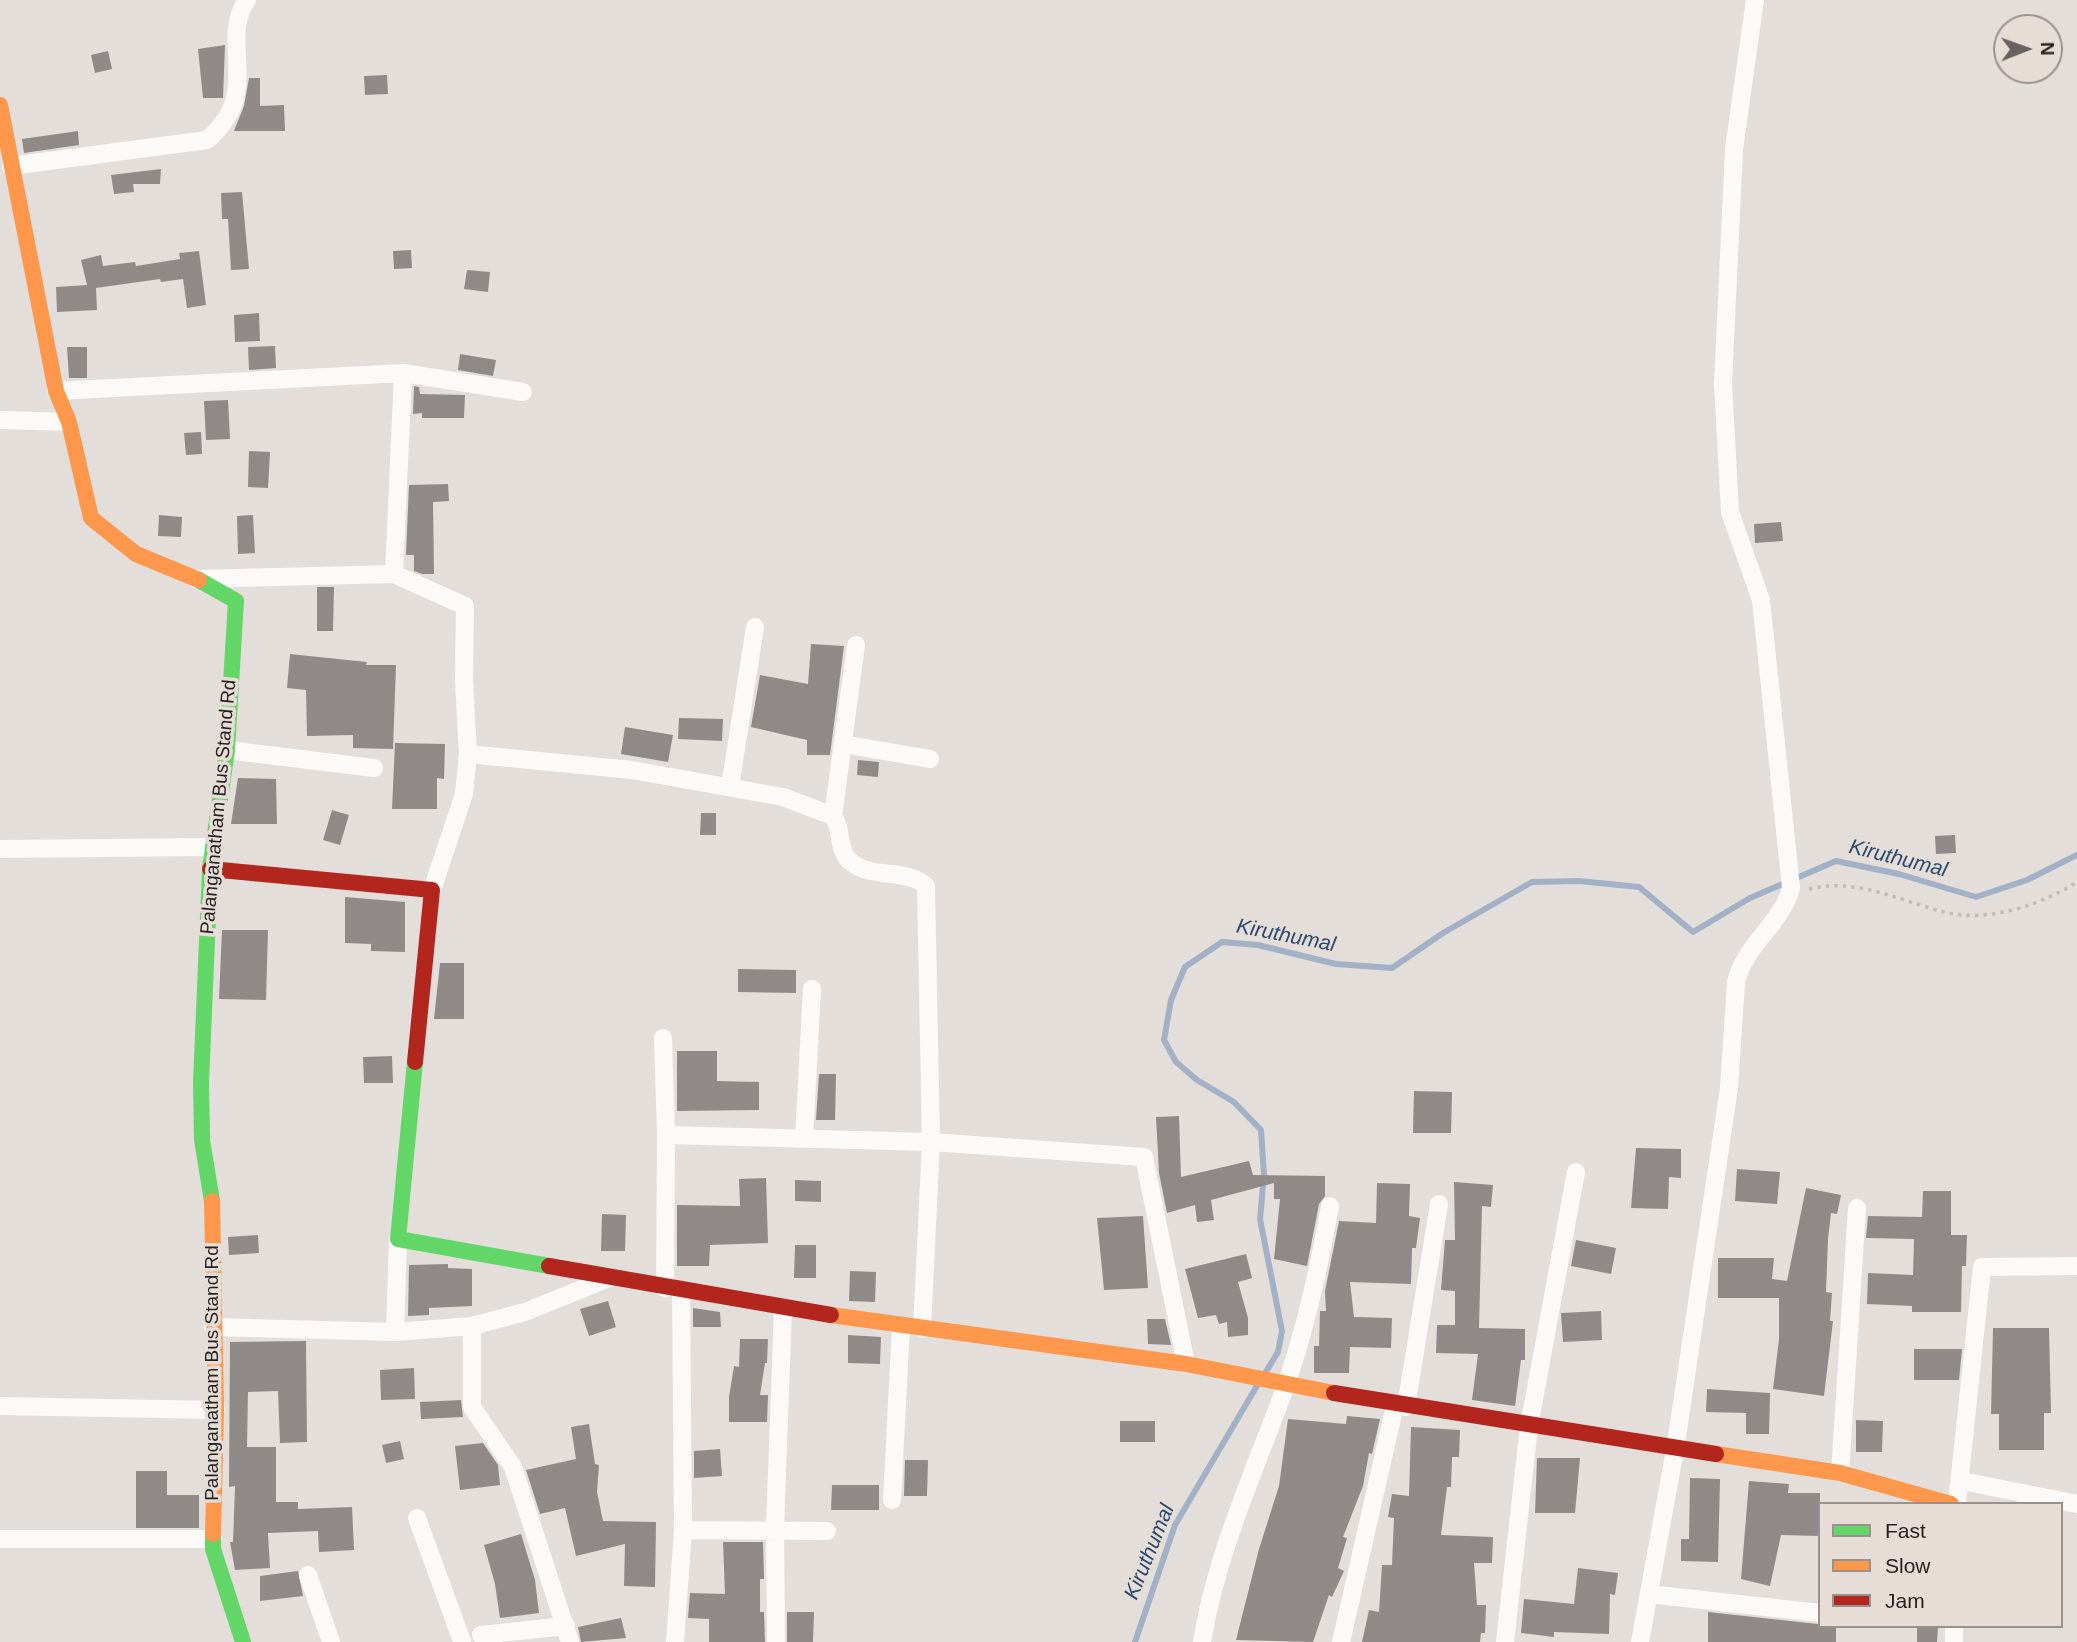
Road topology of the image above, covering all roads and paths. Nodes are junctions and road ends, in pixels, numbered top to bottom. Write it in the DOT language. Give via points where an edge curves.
graph roads {
  1 [pos="247,0"];
  2 [pos="1755,0"];
  3 [pos="0,104"];
  4 [pos="11,166"];
  5 [pos="403,373"];
  6 [pos="56,391"];
  7 [pos="523,392"];
  8 [pos="0,419"];
  9 [pos="69,422"];
  10 [pos="394,575"];
  11 [pos="197,579"];
  12 [pos="755,627"];
  13 [pos="856,645"];
  14 [pos="843,744"];
  15 [pos="227,750"];
  16 [pos="468,754"];
  17 [pos="930,759"];
  18 [pos="374,768"];
  19 [pos="730,787"];
  20 [pos="833,816"];
  21 [pos="212,847"];
  22 [pos="0,849"];
  23 [pos="210,869"];
  24 [pos="2077,882"];
  25 [pos="432,890"];
  26 [pos="1789,893"];
  27 [pos="812,989"];
  28 [pos="663,1038"];
  29 [pos="666,1135"];
  30 [pos="804,1138"];
  31 [pos="931,1142"];
  32 [pos="1576,1172"];
  33 [pos="1439,1204"];
  34 [pos="1330,1206"];
  35 [pos="1857,1208"];
  36 [pos="398,1239"];
  37 [pos="2077,1266"];
  38 [pos="609,1278"];
  39 [pos="673,1289"];
  40 [pos="783,1308"];
  41 [pos="472,1326"];
  42 [pos="901,1326"];
  43 [pos="214,1327"];
  44 [pos="922,1329"];
  45 [pos="395,1332"];
  46 [pos="1186,1364"];
  47 [pos="1278,1383"];
  48 [pos="0,1406"];
  49 [pos="1401,1406"];
  50 [pos="216,1410"];
  51 [pos="1529,1426"];
  52 [pos="1675,1450"];
  53 [pos="1840,1473"];
  54 [pos="1962,1481"];
  55 [pos="892,1500"];
  56 [pos="1944,1502"];
  57 [pos="1957,1502"];
  58 [pos="2077,1504"];
  59 [pos="417,1518"];
  60 [pos="775,1528"];
  61 [pos="683,1530"];
  62 [pos="827,1531"];
  63 [pos="0,1539"];
  64 [pos="213,1539"];
  65 [pos="308,1575"];
  66 [pos="1648,1594"];
  67 [pos="1818,1613"];
  68 [pos="568,1634"];
  69 [pos="482,1639"];
  70 [pos="459,1641"];
  71 [pos="243,1642"];
  72 [pos="331,1642"];
  73 [pos="675,1642"];
  74 [pos="776,1642"];
  75 [pos="1202,1642"];
  76 [pos="1341,1642"];
  77 [pos="1505,1642"];
  78 [pos="1640,1642"];
  1 -- 4 [label="street" via="238,13 237,96 232,111 207,140"];
  2 -- 26 [label="street" via="1734,149 1723,384 1730,512 1761,600 1768,642"];
  3 -- 4 [label="street, Palanganatham Bus Stand Rd"];
  4 -- 6 [label="street, Palanganatham Bus Stand Rd"];
  5 -- 6 [label="street"];
  5 -- 7 [label="street"];
  5 -- 10 [label="street"];
  6 -- 9 [label="street, Palanganatham Bus Stand Rd"];
  8 -- 9 [label="street"];
  9 -- 11 [label="street, Palanganatham Bus Stand Rd" via="91,518 136,554"];
  10 -- 11 [label="street"];
  10 -- 16 [label="street" via="465,606"];
  11 -- 15 [label="street, Palanganatham Bus Stand Rd" via="236,601"];
  12 -- 19 [label="street"];
  13 -- 14 [label="street"];
  14 -- 17 [label="street"];
  14 -- 20 [label="street"];
  15 -- 18 [label="street"];
  15 -- 21 [label="street, Palanganatham Bus Stand Rd"];
  16 -- 19 [label="street" via="632,770"];
  16 -- 25 [label="street" via="458,816"];
  19 -- 20 [label="street" via="783,797"];
  20 -- 31 [label="street" via="839,823 845,856 853,864 915,878 926,886"];
  21 -- 22 [label="street"];
  21 -- 23 [label="street, Palanganatham Bus Stand Rd"];
  23 -- 25 [label="street"];
  23 -- 43 [label="street, Palanganatham Bus Stand Rd" via="201,1083 202,1140 213,1210"];
  24 -- 26 [label="path" via="2025,906 1988,915 1948,913 1832,884"];
  25 -- 36 [label="street"];
  26 -- 52 [label="street" via="1774,922 1740,965 1736,982 1729,1087"];
  27 -- 30 [label="street"];
  28 -- 29 [label="street"];
  29 -- 30 [label="street"];
  29 -- 39 [label="street"];
  30 -- 31 [label="street"];
  31 -- 44 [label="street"];
  31 -- 46 [label="street" via="1144,1157"];
  32 -- 51 [label="street"];
  33 -- 49 [label="street"];
  34 -- 47 [label="street" via="1316,1285"];
  35 -- 53 [label="street"];
  36 -- 38 [label="street"];
  36 -- 45 [label="street"];
  37 -- 54 [label="street" via="1982,1267"];
  38 -- 39 [label="street"];
  38 -- 41 [label="street" via="525,1312"];
  39 -- 40 [label="street"];
  39 -- 61 [label="street"];
  40 -- 42 [label="street"];
  40 -- 60 [label="street"];
  41 -- 45 [label="street"];
  41 -- 68 [label="street" via="472,1407 513,1467"];
  42 -- 44 [label="street"];
  42 -- 55 [label="street"];
  43 -- 45 [label="street"];
  43 -- 50 [label="street, Palanganatham Bus Stand Rd"];
  44 -- 46 [label="street"];
  46 -- 47 [label="street"];
  47 -- 49 [label="street"];
  47 -- 75 [label="street"];
  48 -- 50 [label="street"];
  49 -- 51 [label="street"];
  49 -- 76 [label="street"];
  50 -- 64 [label="street, Palanganatham Bus Stand Rd"];
  51 -- 52 [label="street"];
  51 -- 77 [label="street"];
  52 -- 53 [label="street"];
  52 -- 66 [label="street"];
  53 -- 56 [label="street"];
  54 -- 57 [label="street"];
  54 -- 58 [label="street"];
  59 -- 70 [label="street"];
  60 -- 61 [label="street"];
  60 -- 62 [label="street"];
  60 -- 74 [label="street"];
  61 -- 73 [label="street"];
  63 -- 64 [label="street"];
  64 -- 71 [label="street, Palanganatham Bus Stand Rd"];
  65 -- 72 [label="street"];
  66 -- 67 [label="street"];
  66 -- 78 [label="street"];
  68 -- 69 [label="street"];
  69 -- 70 [label="street"];
}
